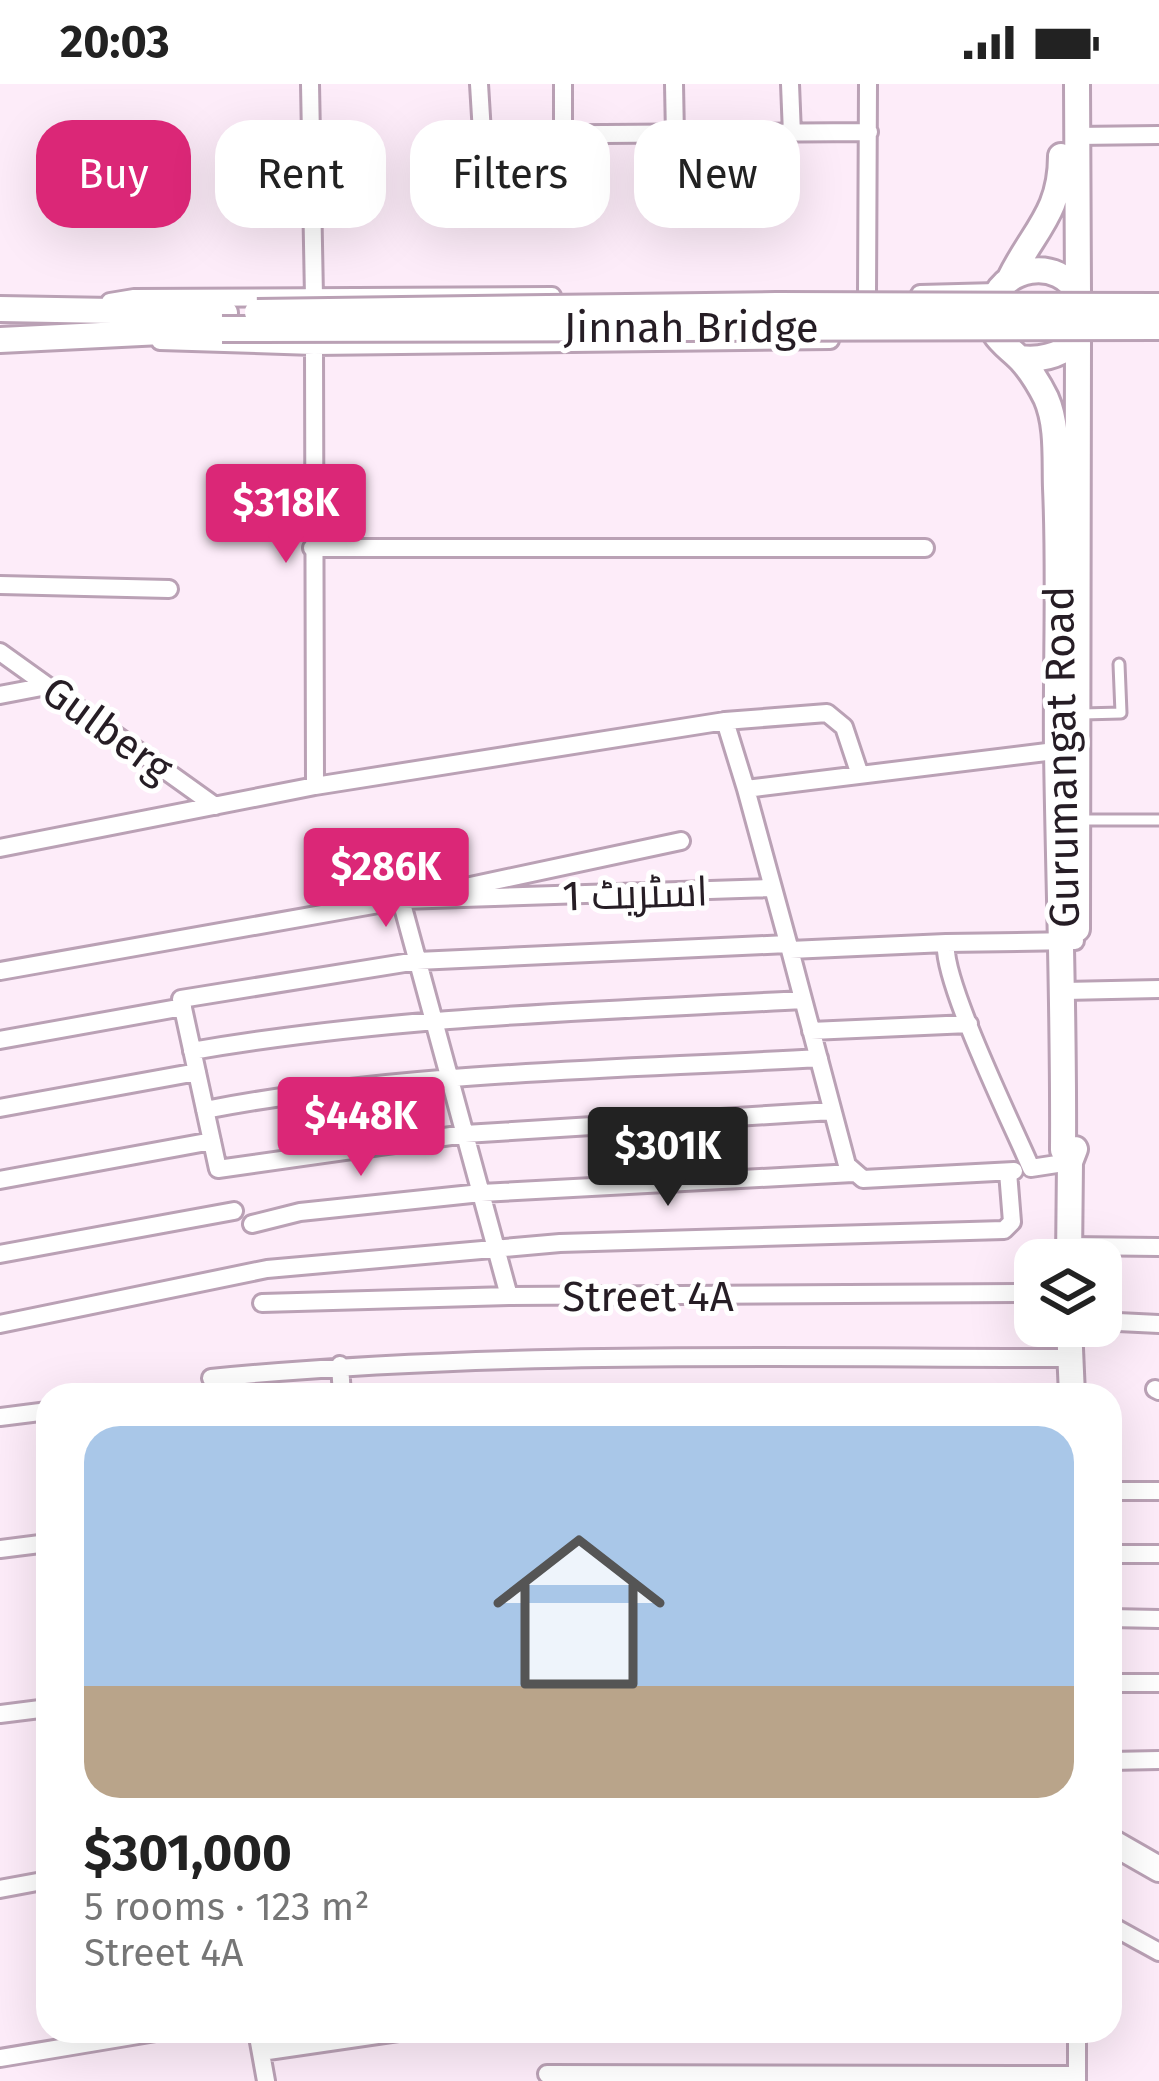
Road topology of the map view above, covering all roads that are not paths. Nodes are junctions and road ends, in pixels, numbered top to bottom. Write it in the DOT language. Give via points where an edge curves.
graph roads {
  1 [pos="310,84"];
  2 [pos="479,84"];
  3 [pos="563,84"];
  4 [pos="674,84"];
  5 [pos="790,84"];
  6 [pos="868,84"];
  7 [pos="1061,84"];
  8 [pos="1077,84"];
  9 [pos="481,120"];
  10 [pos="563,120"];
  11 [pos="675,120"];
  12 [pos="791,120"];
  13 [pos="869,133"];
  14 [pos="800,134"];
  15 [pos="1159,135"];
  16 [pos="1076,136"];
  17 [pos="1004,285"];
  18 [pos="867,295"];
  19 [pos="1079,296"];
  20 [pos="314,297"];
  21 [pos="1159,303"];
  22 [pos="0,309"];
  23 [pos="63,310"];
  24 [pos="223,321"];
  25 [pos="1159,330"];
  26 [pos="1078,335"];
  27 [pos="111,336"];
  28 [pos="996,337"];
  29 [pos="0,340"];
  30 [pos="314,346"];
  31 [pos="1020,358"];
  32 [pos="312,548"];
  33 [pos="925,548"];
  34 [pos="0,585"];
  35 [pos="169,589"];
  36 [pos="0,652"];
  37 [pos="1119,664"];
  38 [pos="47,686"];
  39 [pos="0,695"];
  40 [pos="1076,714"];
  41 [pos="725,721"];
  42 [pos="1066,751"];
  43 [pos="859,772"];
  44 [pos="315,787"];
  45 [pos="746,789"];
  46 [pos="215,806"];
  47 [pos="1077,820"];
  48 [pos="1159,820"];
  49 [pos="681,841"];
  50 [pos="0,848"];
  51 [pos="773,888"];
  52 [pos="400,900"];
  53 [pos="1069,941"];
  54 [pos="946,944"];
  55 [pos="789,947"];
  56 [pos="417,961"];
  57 [pos="0,971"];
  58 [pos="1159,988"];
  59 [pos="1070,991"];
  60 [pos="803,1000"];
  61 [pos="183,1007"];
  62 [pos="434,1021"];
  63 [pos="969,1024"];
  64 [pos="811,1031"];
  65 [pos="0,1040"];
  66 [pos="192,1051"];
  67 [pos="819,1058"];
  68 [pos="197,1072"];
  69 [pos="450,1079"];
  70 [pos="0,1108"];
  71 [pos="205,1110"];
  72 [pos="832,1111"];
  73 [pos="465,1134"];
  74 [pos="212,1141"];
  75 [pos="1070,1162"];
  76 [pos="1031,1168"];
  77 [pos="1008,1172"];
  78 [pos="853,1173"];
  79 [pos="0,1180"];
  80 [pos="481,1193"];
  81 [pos="234,1211"];
  82 [pos="252,1224"];
  83 [pos="1069,1239"];
  84 [pos="1159,1246"];
  85 [pos="496,1249"];
  86 [pos="1122,1249"];
  87 [pos="0,1254"];
  88 [pos="1014,1293"];
  89 [pos="509,1296"];
  90 [pos="262,1304"];
  91 [pos="1122,1322"];
  92 [pos="0,1324"];
  93 [pos="1159,1324"];
  94 [pos="1069,1347"];
  95 [pos="1069,1358"];
  96 [pos="340,1365"];
  97 [pos="212,1378"];
  98 [pos="341,1383"];
  99 [pos="1071,1383"];
  100 [pos="36,1413"];
  101 [pos="0,1418"];
  102 [pos="1122,1491"];
  103 [pos="1159,1491"];
  104 [pos="36,1544"];
  105 [pos="0,1549"];
  106 [pos="1122,1554"];
  107 [pos="1159,1554"];
  108 [pos="1122,1618"];
  109 [pos="1159,1619"];
  110 [pos="1122,1683"];
  111 [pos="1159,1683"];
  112 [pos="36,1710"];
  113 [pos="0,1714"];
  114 [pos="1159,1760"];
  115 [pos="1122,1761"];
  116 [pos="1122,1848"];
  117 [pos="1159,1870"];
  118 [pos="36,1882"];
  119 [pos="0,1888"];
  120 [pos="1122,1932"];
  121 [pos="1159,1952"];
  122 [pos="90,2043"];
  123 [pos="259,2043"];
  124 [pos="319,2043"];
  125 [pos="1078,2043"];
  126 [pos="261,2051"];
  127 [pos="0,2058"];
  128 [pos="547,2074"];
  129 [pos="1081,2076"];
  130 [pos="266,2081"];
  1 -- 20 [label="street"];
  2 -- 9 [label="street"];
  3 -- 10 [label="street"];
  4 -- 11 [label="street"];
  5 -- 12 [label="street"];
  6 -- 13 [label="street"];
  7 -- 17 [label="main road" via="1061,182 1048,220"];
  8 -- 16 [label="main road"];
  13 -- 14 [label="street"];
  13 -- 18 [label="street"];
  15 -- 16 [label="street"];
  16 -- 19 [label="main road"];
  17 -- 18 [label="street"];
  17 -- 19 [label="main road" via="1028,270 1048,271"];
  17 -- 28 [label="main road" via="991,322"];
  18 -- 20 [label="street"];
  19 -- 21 [label="street"];
  19 -- 26 [label="main road"];
  20 -- 23 [label="street" via="134,298"];
  21 -- 24 [label="main road, Jinnah Bridge, bridge" via="776,304"];
  22 -- 23 [label="main road"];
  23 -- 24 [label="main road"];
  24 -- 25 [label="main road, Jinnah Bridge, bridge"];
  24 -- 27 [label="main road"];
  25 -- 26 [label="street"];
  26 -- 31 [label="main road" via="1063,354"];
  26 -- 40 [label="main road"];
  27 -- 29 [label="main road"];
  27 -- 30 [label="street"];
  28 -- 30 [label="street"];
  28 -- 31 [label="main road"];
  30 -- 32 [label="street"];
  31 -- 42 [label="main road, Gurumangat Road" via="1046,398 1054,430"];
  32 -- 33 [label="street"];
  32 -- 44 [label="street"];
  34 -- 35 [label="street"];
  36 -- 38 [label="street, Gulberg"];
  37 -- 40 [label="lane" via="1121,713"];
  38 -- 39 [label="street"];
  38 -- 46 [label="street, Gulberg"];
  40 -- 42 [label="main road"];
  41 -- 43 [label="street" via="827,713 844,727"];
  41 -- 44 [label="street"];
  41 -- 45 [label="street"];
  42 -- 43 [label="street"];
  42 -- 47 [label="main road"];
  42 -- 53 [label="main road, Gurumangat Road"];
  43 -- 45 [label="street"];
  44 -- 46 [label="street"];
  45 -- 51 [label="street"];
  46 -- 50 [label="street"];
  47 -- 48 [label="lane"];
  47 -- 53 [label="main road"];
  49 -- 52 [label="street"];
  51 -- 52 [label="street, اسٹریٹ 1"];
  51 -- 55 [label="street"];
  52 -- 56 [label="street"];
  52 -- 57 [label="street, اسٹریٹ 1"];
  53 -- 54 [label="street"];
  53 -- 59 [label="main road"];
  54 -- 55 [label="street"];
  54 -- 63 [label="street"];
  55 -- 56 [label="street"];
  55 -- 60 [label="street"];
  56 -- 61 [label="street" via="182,996"];
  56 -- 62 [label="street"];
  58 -- 59 [label="street"];
  59 -- 75 [label="main road"];
  60 -- 62 [label="street"];
  60 -- 64 [label="street"];
  61 -- 65 [label="street"];
  61 -- 66 [label="street"];
  62 -- 66 [label="street"];
  62 -- 69 [label="street"];
  63 -- 64 [label="street"];
  63 -- 76 [label="street"];
  64 -- 67 [label="street"];
  66 -- 68 [label="street"];
  67 -- 69 [label="street"];
  67 -- 72 [label="street"];
  68 -- 70 [label="street"];
  68 -- 71 [label="street"];
  69 -- 71 [label="street"];
  69 -- 73 [label="street"];
  71 -- 74 [label="street"];
  72 -- 73 [label="street"];
  72 -- 78 [label="street"];
  73 -- 74 [label="street" via="218,1168"];
  73 -- 80 [label="street"];
  74 -- 79 [label="street"];
  75 -- 76 [label="street"];
  75 -- 83 [label="main road"];
  76 -- 77 [label="street"];
  77 -- 78 [label="street" via="863,1179"];
  77 -- 85 [label="street" via="1012,1222 1004,1230"];
  78 -- 80 [label="street"];
  80 -- 82 [label="street"];
  80 -- 85 [label="street"];
  81 -- 87 [label="street"];
  84 -- 86 [label="street"];
  85 -- 89 [label="street"];
  85 -- 92 [label="street" via="267,1269"];
  88 -- 89 [label="street, Street 4A"];
  89 -- 90 [label="street, Street 4A"];
  91 -- 93 [label="street"];
  94 -- 95 [label="main road"];
  95 -- 96 [label="street"];
  95 -- 99 [label="main road"];
  96 -- 97 [label="street"];
  96 -- 98 [label="street"];
  100 -- 101 [label="street"];
  102 -- 103 [label="street"];
  104 -- 105 [label="street"];
  106 -- 107 [label="street"];
  108 -- 109 [label="street"];
  110 -- 111 [label="street"];
  112 -- 113 [label="street"];
  114 -- 115 [label="street"];
  116 -- 117 [label="main road"];
  118 -- 119 [label="street"];
  120 -- 121 [label="street"];
  122 -- 127 [label="street"];
  123 -- 126 [label="street"];
  124 -- 126 [label="street"];
  125 -- 129 [label="street"];
  126 -- 130 [label="street"];
  128 -- 129 [label="street"];
}
